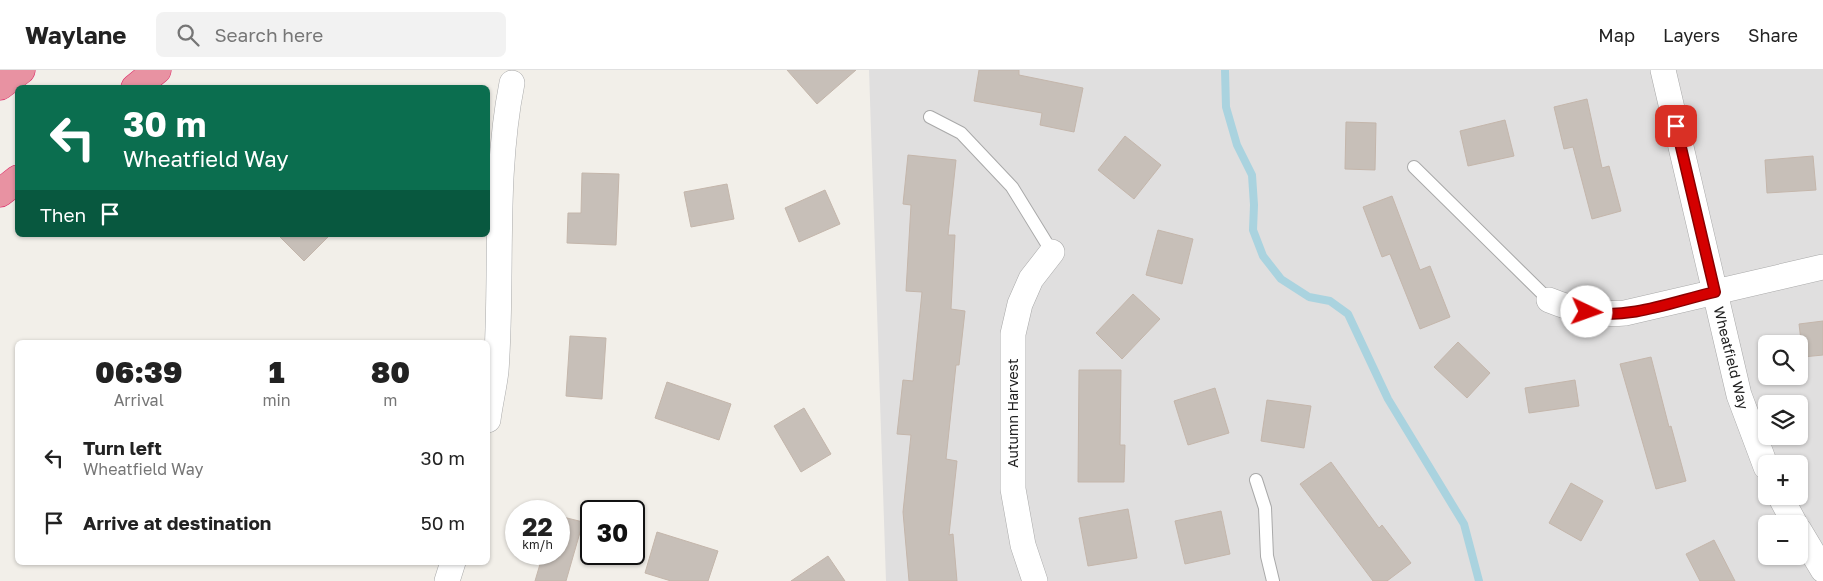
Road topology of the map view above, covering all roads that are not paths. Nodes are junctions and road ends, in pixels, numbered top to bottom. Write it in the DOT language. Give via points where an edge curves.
graph roads {
  1 [pos="19,70"];
  2 [pos="158,70"];
  3 [pos="1663,70"];
  4 [pos="512,83"];
  5 [pos="0,85"];
  6 [pos="139,85"];
  7 [pos="930,117"];
  8 [pos="1414,167"];
  9 [pos="15,181"];
  10 [pos="0,192"];
  11 [pos="1052,252"];
  12 [pos="1823,267"];
  13 [pos="1715,292"];
  14 [pos="1549,300"];
  15 [pos="490,408"];
  16 [pos="1762,455"];
  17 [pos="1256,480"];
  18 [pos="1808,545"];
  19 [pos="452,565"];
  20 [pos="1823,570"];
  21 [pos="447,581"];
  22 [pos="1035,581"];
  23 [pos="1273,581"];
  1 -- 5 [label="highway"];
  2 -- 6 [label="highway"];
  3 -- 13 [label="street, Wheatfield Way"];
  4 -- 15 [label="street" via="500,167 496,374"];
  7 -- 11 [label="lane" via="961,133 1012,188"];
  8 -- 14 [label="lane"];
  9 -- 10 [label="highway"];
  11 -- 22 [label="street, Autumn Harvest" via="1031,278 1020,304 1014,334 1013,489 1023,545"];
  12 -- 13 [label="street"];
  13 -- 14 [label="street" via="1625,313 1600,315 1574,310"];
  13 -- 16 [label="street, Wheatfield Way" via="1739,395"];
  17 -- 23 [label="lane" via="1265,508 1267,556"];
  18 -- 20 [label="street"];
  19 -- 21 [label="street"];
}
